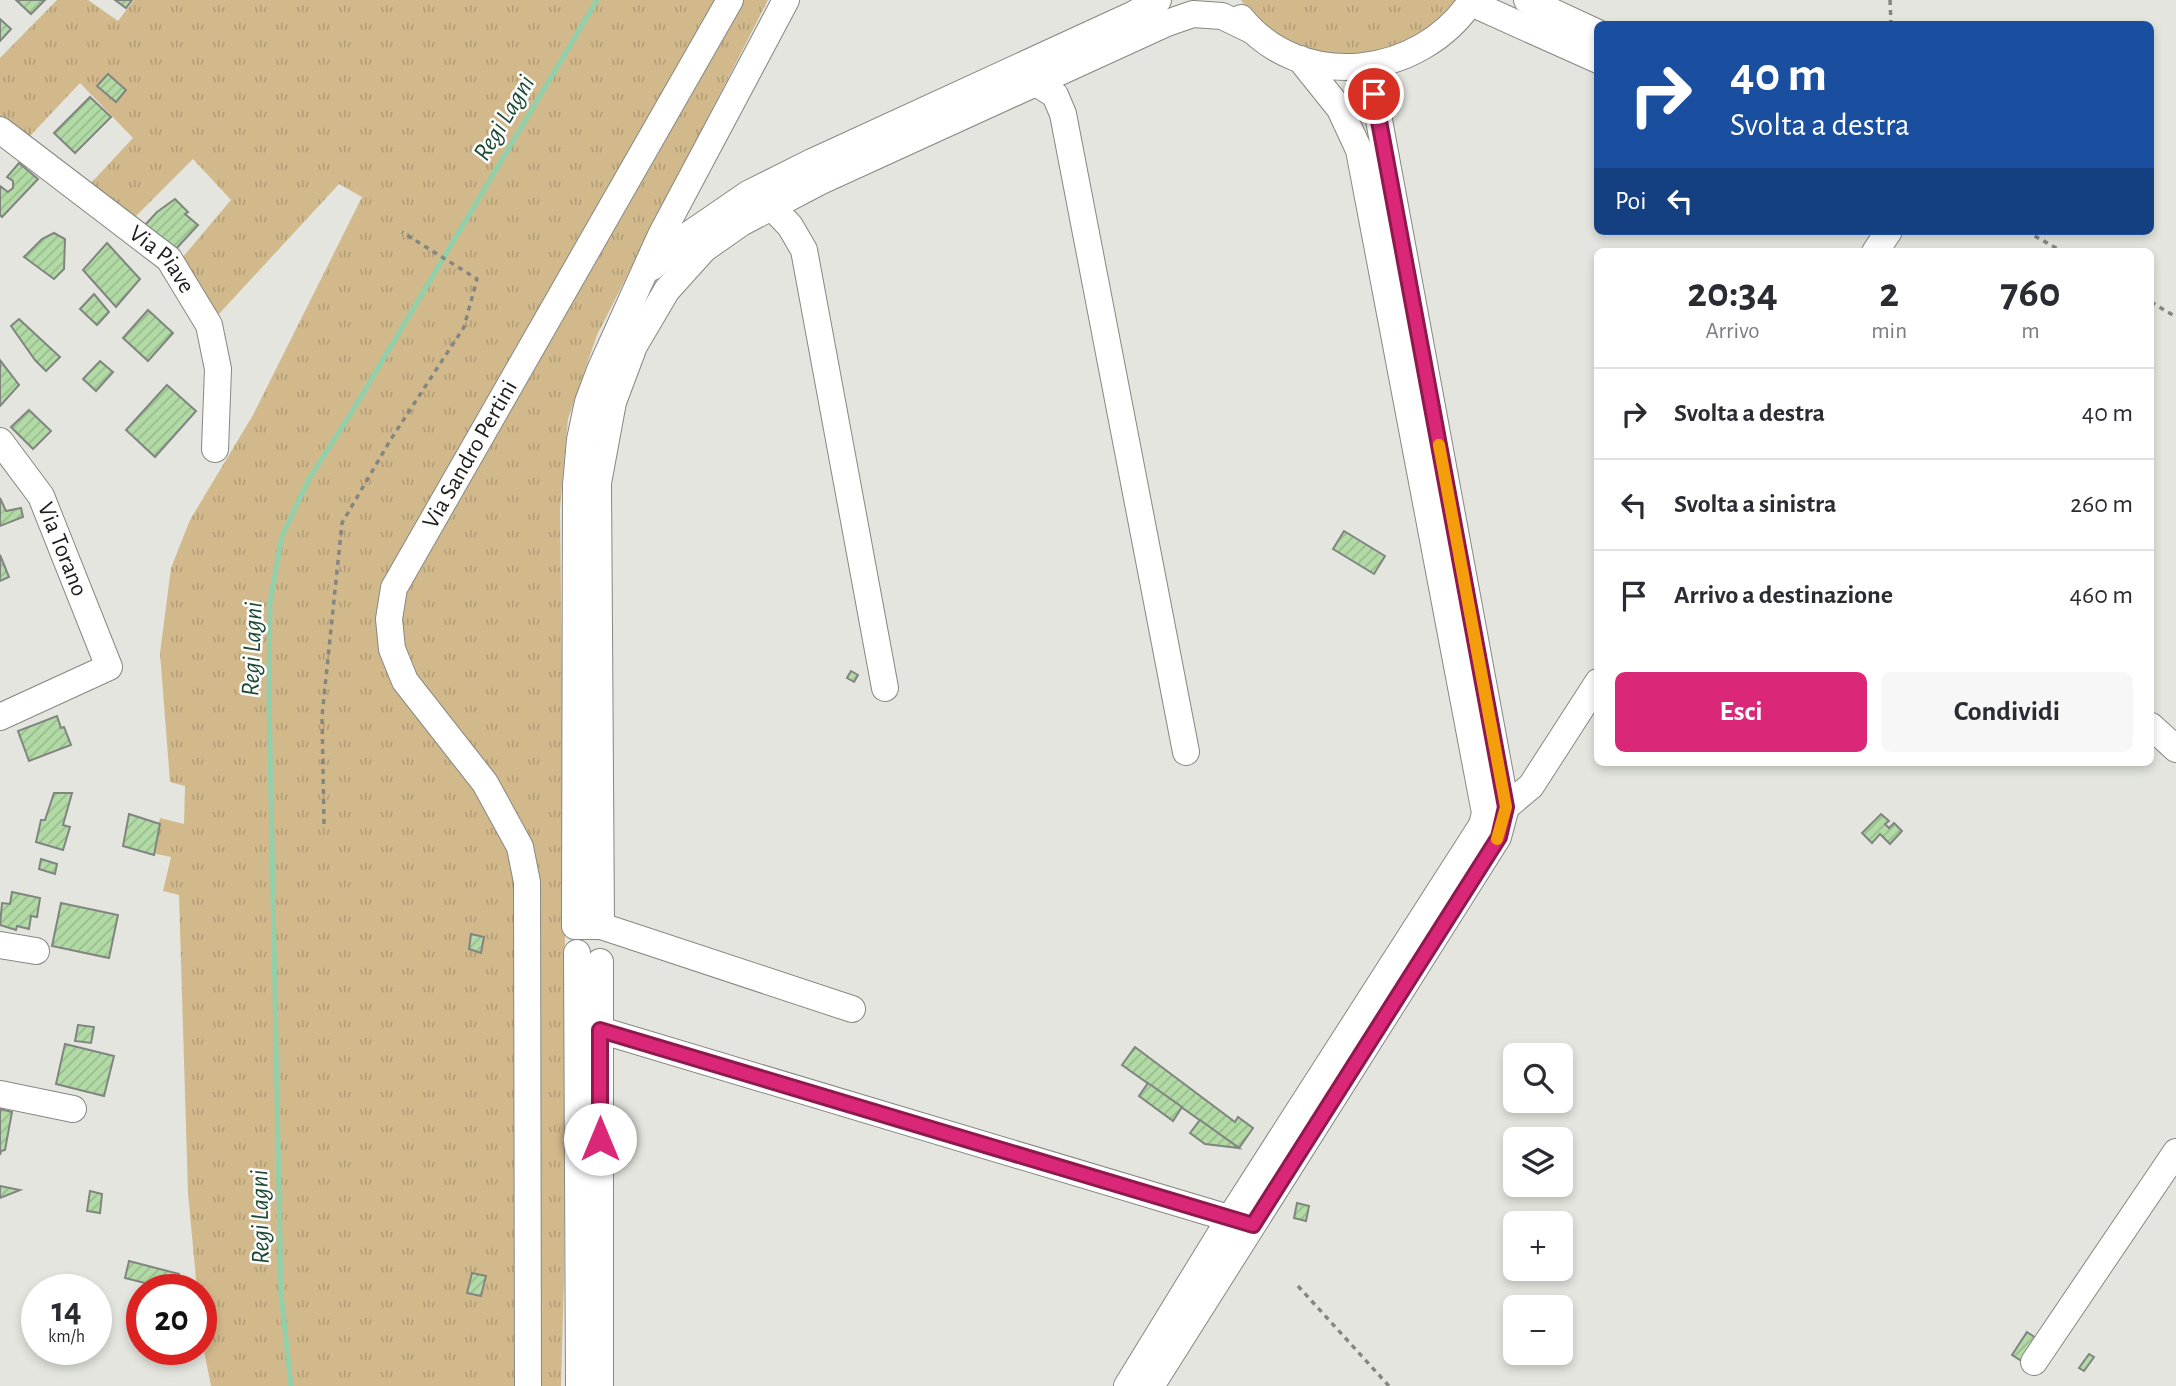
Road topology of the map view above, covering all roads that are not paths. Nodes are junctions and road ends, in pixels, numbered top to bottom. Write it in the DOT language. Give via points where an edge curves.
graph roads {
  1 [pos="730,0"];
  2 [pos="786,0"];
  3 [pos="1158,0"];
  4 [pos="1227,0"];
  5 [pos="1527,0"];
  6 [pos="1472,1"];
  7 [pos="1251,30"];
  8 [pos="1594,31"];
  9 [pos="1594,58"];
  10 [pos="1300,59"];
  11 [pos="1369,66"];
  12 [pos="1036,83"];
  13 [pos="0,130"];
  14 [pos="772,207"];
  15 [pos="643,276"];
  16 [pos="0,441"];
  17 [pos="215,449"];
  18 [pos="885,688"];
  19 [pos="1594,688"];
  20 [pos="0,717"];
  21 [pos="2154,729"];
  22 [pos="2176,749"];
  23 [pos="1186,752"];
  24 [pos="1506,807"];
  25 [pos="588,926"];
  26 [pos="0,945"];
  27 [pos="36,951"];
  28 [pos="852,1009"];
  29 [pos="600,1030"];
  30 [pos="0,1094"];
  31 [pos="73,1110"];
  32 [pos="2176,1152"];
  33 [pos="1242,1222"];
  34 [pos="2034,1362"];
  35 [pos="528,1386"];
  36 [pos="579,1386"];
  37 [pos="600,1386"];
  38 [pos="1127,1386"];
  39 [pos="1151,1386"];
  1 -- 35 [label="street, Via Sandro Pertini" via="394,589 388,619 392,649 405,681 485,783 520,847 527,882"];
  2 -- 15 [label="street"];
  3 -- 15 [label="street" via="748,194 684,238"];
  4 -- 7 [label="street"];
  5 -- 8 [label="street"];
  6 -- 9 [label="street"];
  6 -- 11 [label="street" via="1427,45 1399,59"];
  7 -- 10 [label="street"];
  7 -- 12 [label="street" via="1222,16 1193,14"];
  10 -- 11 [label="street" via="1334,67"];
  10 -- 33 [label="street" via="1340,109 1359,150 1485,813 1482,825"];
  11 -- 24 [label="street"];
  12 -- 14 [label="street"];
  12 -- 23 [label="street" via="1055,95 1063,114"];
  13 -- 17 [label="street, Via Piave" via="169,259 209,325 218,369"];
  14 -- 18 [label="street" via="804,250"];
  14 -- 25 [label="street" via="704,249 667,290 635,346 612,402 598,484"];
  15 -- 25 [label="street" via="600,370 580,440 576,499"];
  16 -- 20 [label="street, Via Torano" via="41,496 109,667"];
  19 -- 24 [label="street" via="1531,786"];
  21 -- 22 [label="street"];
  24 -- 33 [label="street" via="1499,837"];
  25 -- 28 [label="street"];
  26 -- 27 [label="street"];
  29 -- 33 [label="street"];
  29 -- 36 [label="street" via="588,957"];
  29 -- 37 [label="street"];
  30 -- 31 [label="street"];
  32 -- 34 [label="street"];
  33 -- 38 [label="street"];
  33 -- 39 [label="street"];
}
